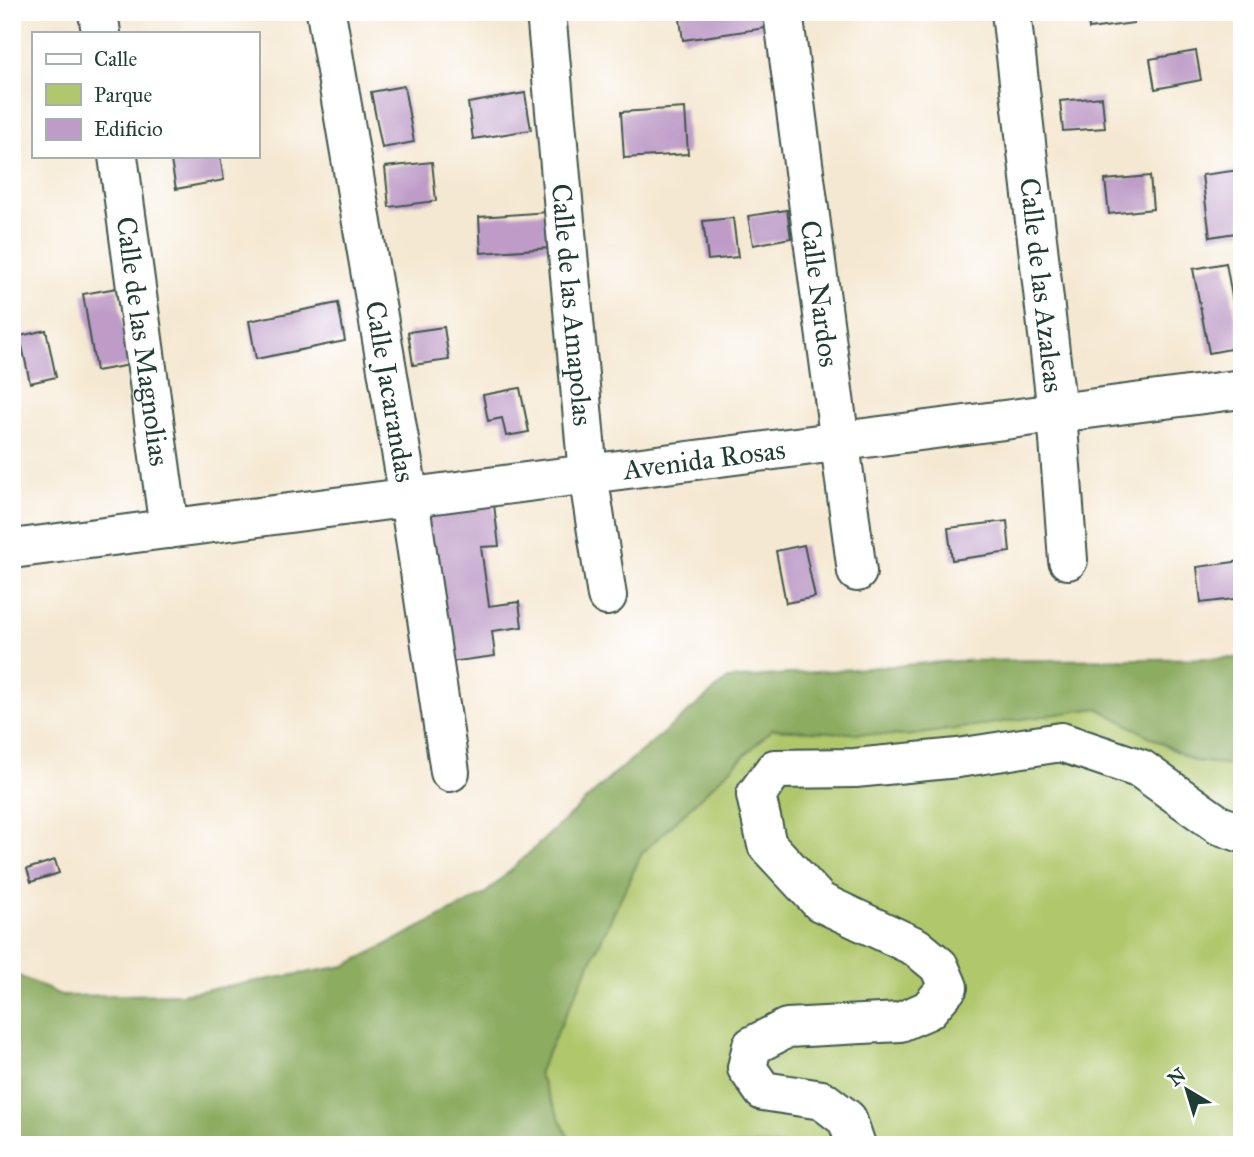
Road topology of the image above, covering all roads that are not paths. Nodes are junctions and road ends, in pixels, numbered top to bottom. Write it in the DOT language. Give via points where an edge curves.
graph roads {
  1 [pos="98,12"];
  2 [pos="326,12"];
  3 [pos="546,12"];
  4 [pos="783,12"];
  5 [pos="1011,12"];
  6 [pos="101,32"];
  7 [pos="118,158"];
  8 [pos="1242,389"];
  9 [pos="1057,413"];
  10 [pos="839,441"];
  11 [pos="588,474"];
  12 [pos="409,498"];
  13 [pos="169,529"];
  14 [pos="12,549"];
  15 [pos="1068,560"];
  16 [pos="857,572"];
  17 [pos="607,596"];
  18 [pos="450,772"];
  19 [pos="1242,834"];
  20 [pos="856,1145"];
  1 -- 6 [label="street"];
  2 -- 12 [label="street, Calle Jacarandas"];
  3 -- 11 [label="street, Calle de las Amapolas"];
  4 -- 10 [label="street, Calle Nardos"];
  5 -- 9 [label="street, Calle de las Azaleas"];
  7 -- 13 [label="street, Calle de las Magnolias"];
  8 -- 9 [label="street, Avenida Rosas"];
  9 -- 10 [label="street, Avenida Rosas"];
  9 -- 15 [label="street, Calle de las Azaleas"];
  10 -- 11 [label="street, Avenida Rosas"];
  10 -- 16 [label="street, Calle Nardos"];
  11 -- 12 [label="street, Avenida Rosas"];
  11 -- 17 [label="street, Calle de las Amapolas"];
  12 -- 13 [label="street, Avenida Rosas"];
  12 -- 18 [label="street, Calle Jacarandas"];
  13 -- 14 [label="street, Avenida Rosas"];
  19 -- 20 [label="street" via="1219,825 1141,769 1061,742 855,768 775,769 756,795 767,845 820,902 916,947 939,966 948,987 928,1010 900,1022 787,1028 752,1046 747,1068 763,1091 822,1100 847,1119"];
}
